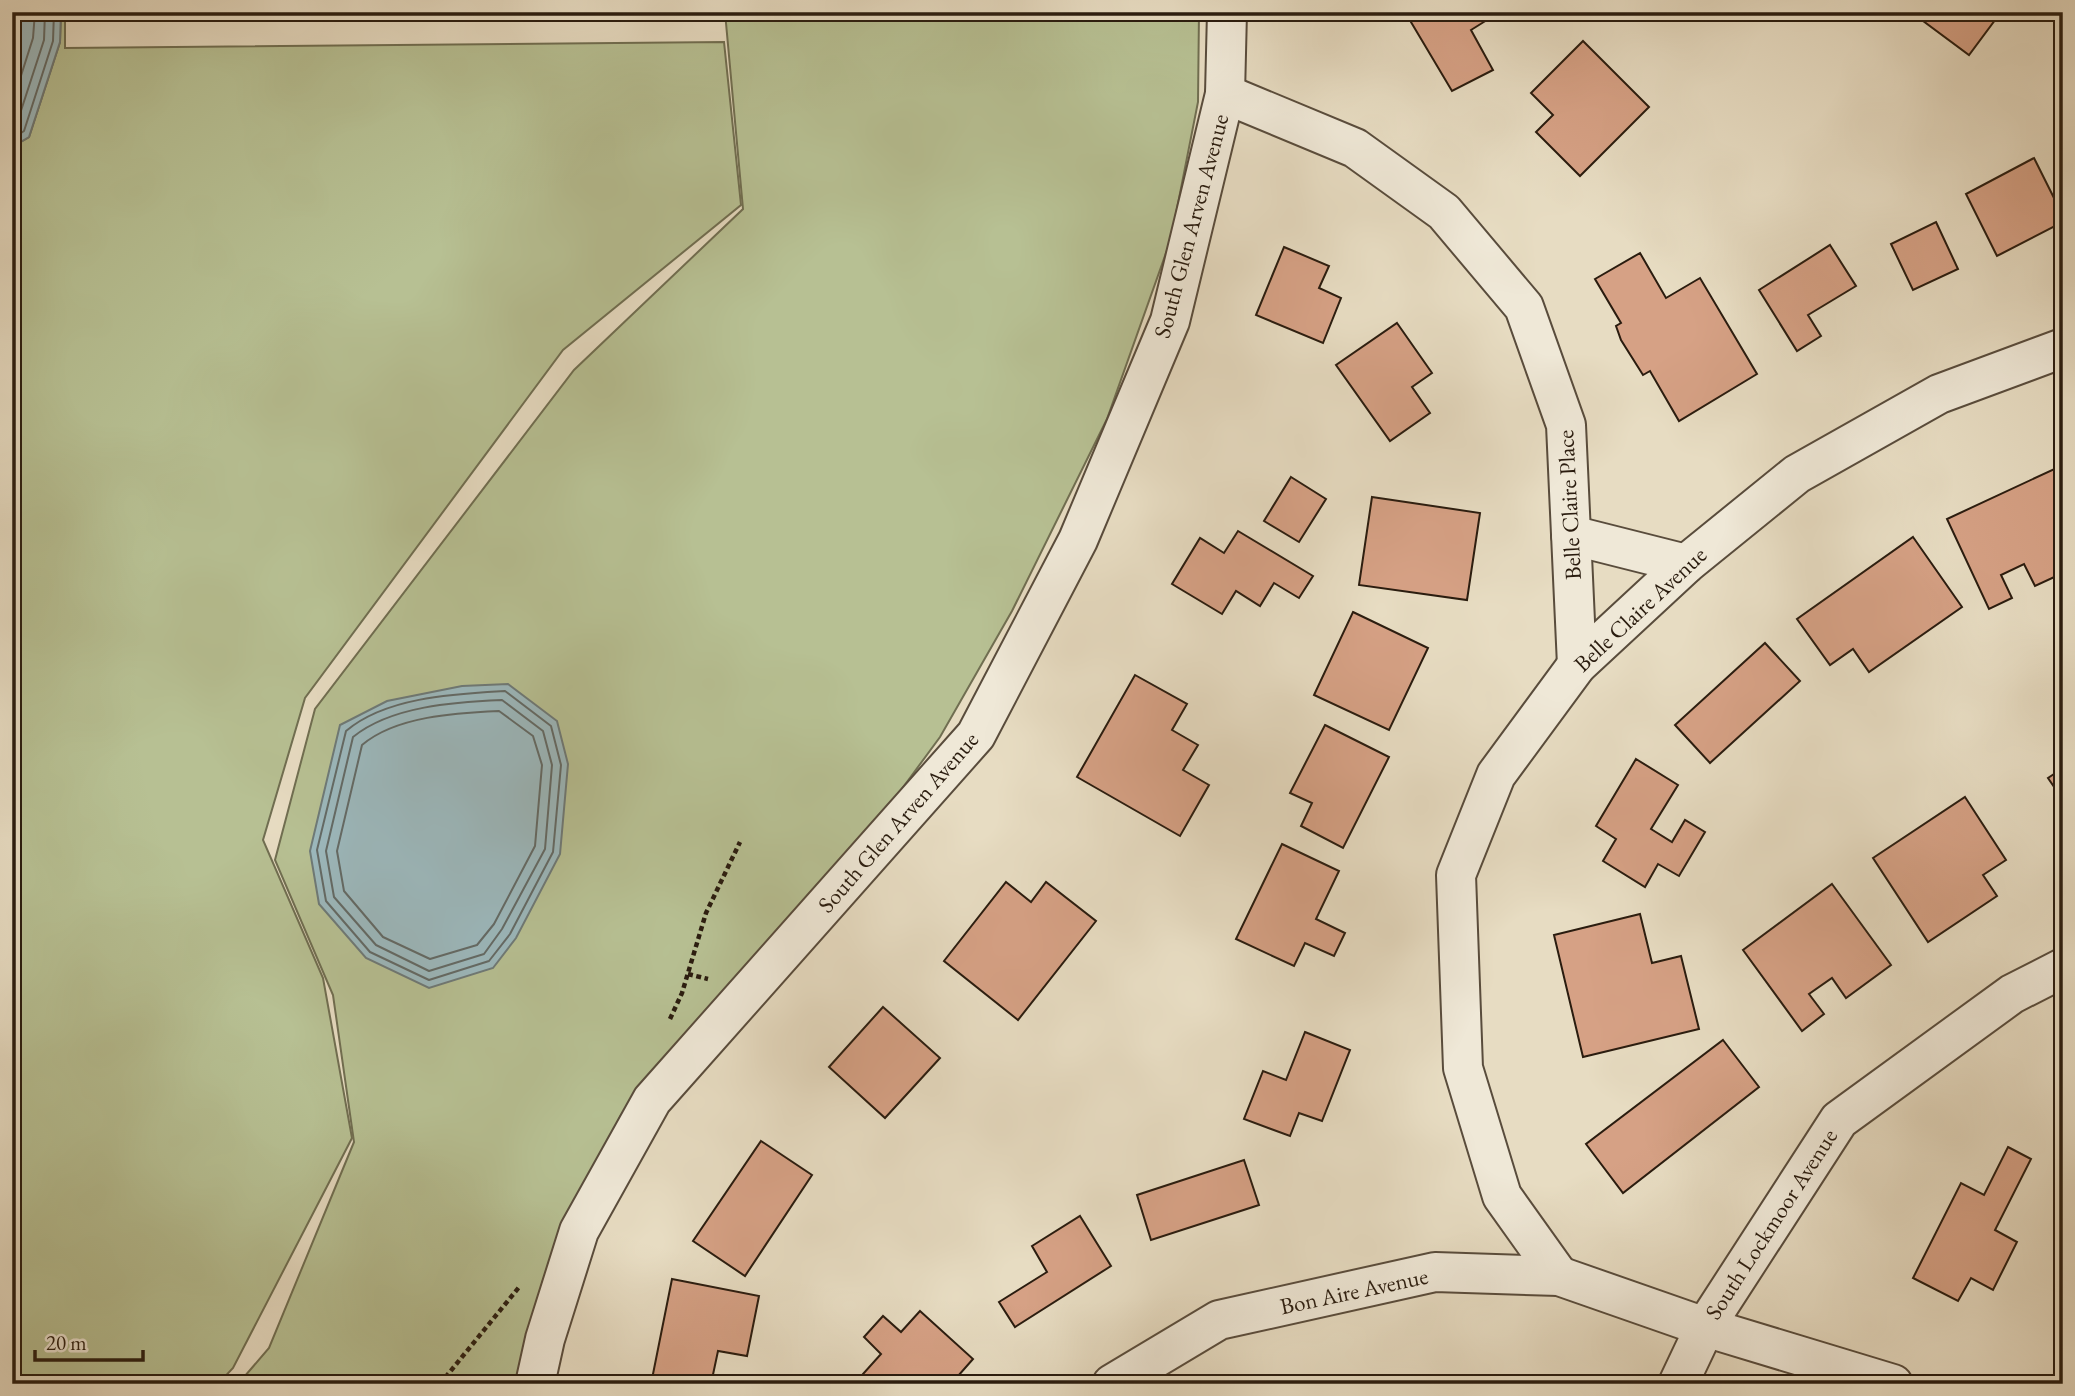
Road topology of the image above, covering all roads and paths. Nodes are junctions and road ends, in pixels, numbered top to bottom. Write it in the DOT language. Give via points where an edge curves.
graph roads {
  1 [pos="1227,12"];
  2 [pos="1225,94"];
  3 [pos="2063,348"];
  4 [pos="1572,535"];
  5 [pos="1686,564"];
  6 [pos="1577,665"];
  7 [pos="2063,968"];
  8 [pos="1559,1276"];
  9 [pos="1705,1327"];
  10 [pos="535,1384"];
  11 [pos="1112,1384"];
  12 [pos="1678,1384"];
  13 [pos="1893,1384"];
  1 -- 2 [label="street, South Glen Arven Avenue"];
  2 -- 4 [label="street, Belle Claire Place" via="1355,148 1444,212 1524,307 1566,425"];
  2 -- 10 [label="street, South Glen Arven Avenue" via="1170,321 1078,540 976,735 652,1100 579,1231"];
  3 -- 5 [label="street, Belle Claire Avenue" via="1939,394 1797,474"];
  4 -- 5 [label="street"];
  4 -- 6 [label="street, Belle Claire Place"];
  5 -- 6 [label="street, Belle Claire Avenue"];
  6 -- 8 [label="street, Belle Claire Avenue" via="1496,775 1456,875 1463,1068 1502,1196"];
  7 -- 9 [label="street, South Lockmoor Avenue" via="2012,994 1839,1120"];
  8 -- 9 [label="street, Bon Aire Avenue"];
  8 -- 11 [label="street, Bon Aire Avenue" via="1435,1272 1219,1320"];
  9 -- 12 [label="street, South Lockmoor Avenue"];
  9 -- 13 [label="street, Bon Aire Avenue"];
}
